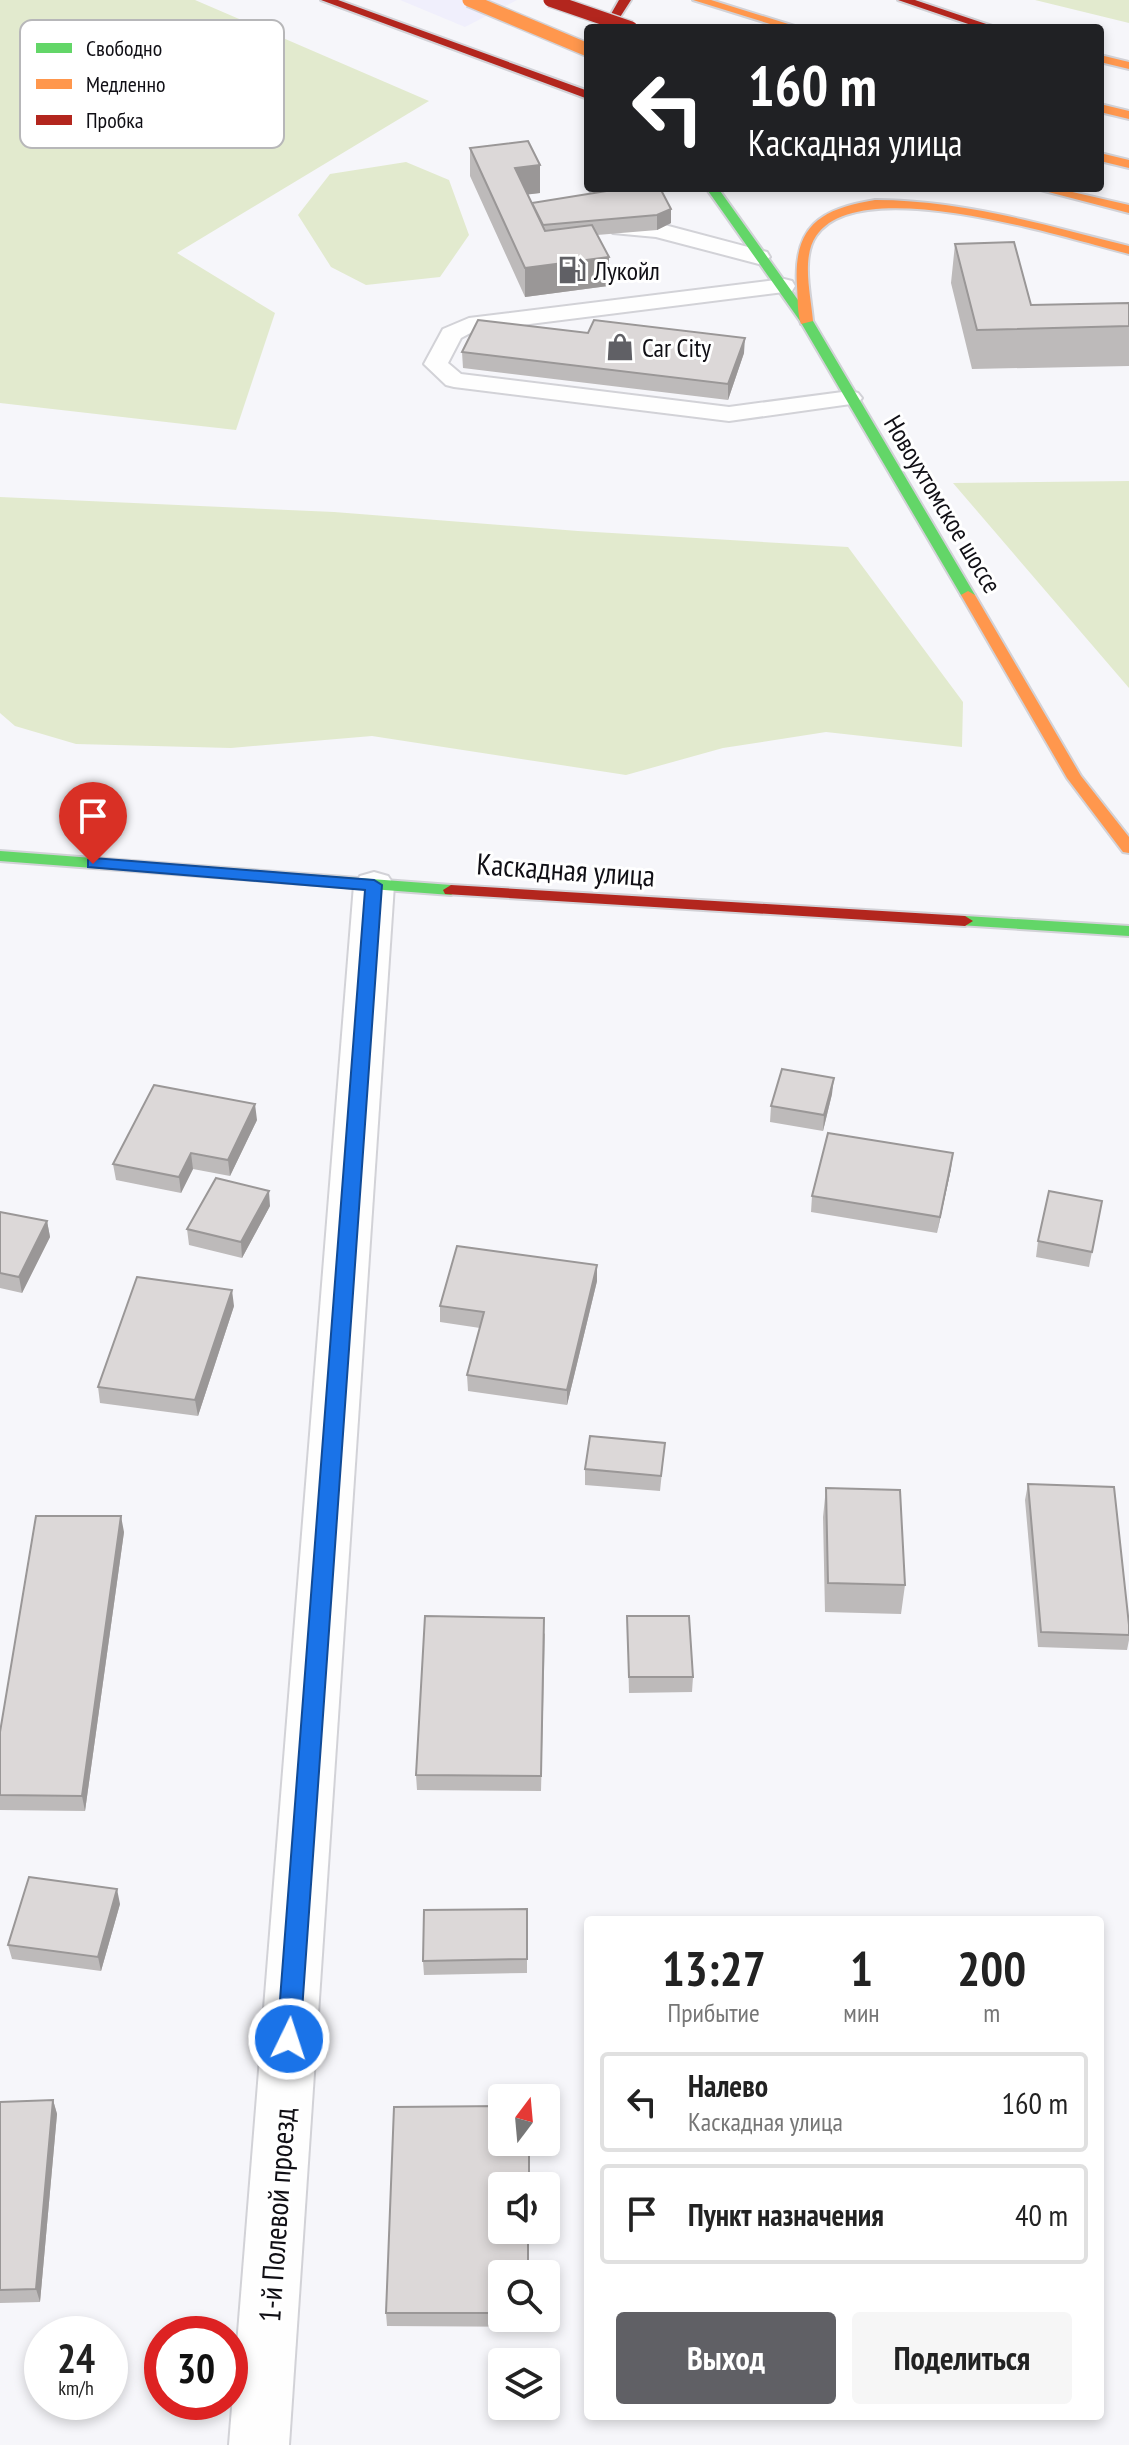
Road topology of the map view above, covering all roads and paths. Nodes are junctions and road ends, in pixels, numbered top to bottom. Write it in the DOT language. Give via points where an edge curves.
graph roads {
  1 [pos="327,0"];
  2 [pos="469,0"];
  3 [pos="550,0"];
  4 [pos="625,0"];
  5 [pos="699,0"];
  6 [pos="904,0"];
  7 [pos="608,24"];
  8 [pos="619,24"];
  9 [pos="781,24"];
  10 [pos="979,24"];
  11 [pos="410,31"];
  12 [pos="584,34"];
  13 [pos="492,41"];
  14 [pos="522,41"];
  15 [pos="1104,46"];
  16 [pos="584,48"];
  17 [pos="1129,50"];
  18 [pos="1104,59"];
  19 [pos="1129,66"];
  20 [pos="584,94"];
  21 [pos="1104,109"];
  22 [pos="1129,115"];
  23 [pos="1104,158"];
  24 [pos="1129,164"];
  25 [pos="602,192"];
  26 [pos="715,192"];
  27 [pos="901,192"];
  28 [pos="1056,192"];
  29 [pos="1129,209"];
  30 [pos="1015,222"];
  31 [pos="1129,250"];
  32 [pos="759,257"];
  33 [pos="784,286"];
  34 [pos="806,321"];
  35 [pos="850,398"];
  36 [pos="1129,848"];
  37 [pos="0,856"];
  38 [pos="374,885"];
  39 [pos="1129,931"];
  40 [pos="259,2445"];
  1 -- 11 [label="main road"];
  2 -- 16 [label="main road, bridge"];
  3 -- 8 [label="main road, bridge"];
  4 -- 7 [label="main road"];
  5 -- 9 [label="main road"];
  6 -- 10 [label="main road"];
  11 -- 13 [label="main road"];
  11 -- 20 [label="main road"];
  12 -- 14 [label="main road" via="568,40"];
  15 -- 17 [label="main road"];
  18 -- 19 [label="main road"];
  21 -- 22 [label="main road"];
  23 -- 24 [label="main road"];
  25 -- 32 [label="lane" via="621,228 657,230"];
  26 -- 32 [label="main road, Новоухтомское шоссе"];
  27 -- 30 [label="main road"];
  28 -- 29 [label="main road"];
  30 -- 31 [label="main road"];
  30 -- 34 [label="main road" via="901,204 867,205 827,215 807,246"];
  32 -- 33 [label="main road, Новоухтомское шоссе"];
  33 -- 34 [label="main road, Новоухтомское шоссе"];
  33 -- 35 [label="lane" via="469,325 451,334 436,364 454,380 729,414"];
  34 -- 35 [label="main road, Новоухтомское шоссе"];
  35 -- 36 [label="main road, Новоухтомское шоссе" via="1075,778"];
  37 -- 38 [label="main road, Каскадная улица"];
  38 -- 39 [label="main road, Каскадная улица"];
  38 -- 40 [label="street, 1-й Полевой проезд"];
}
